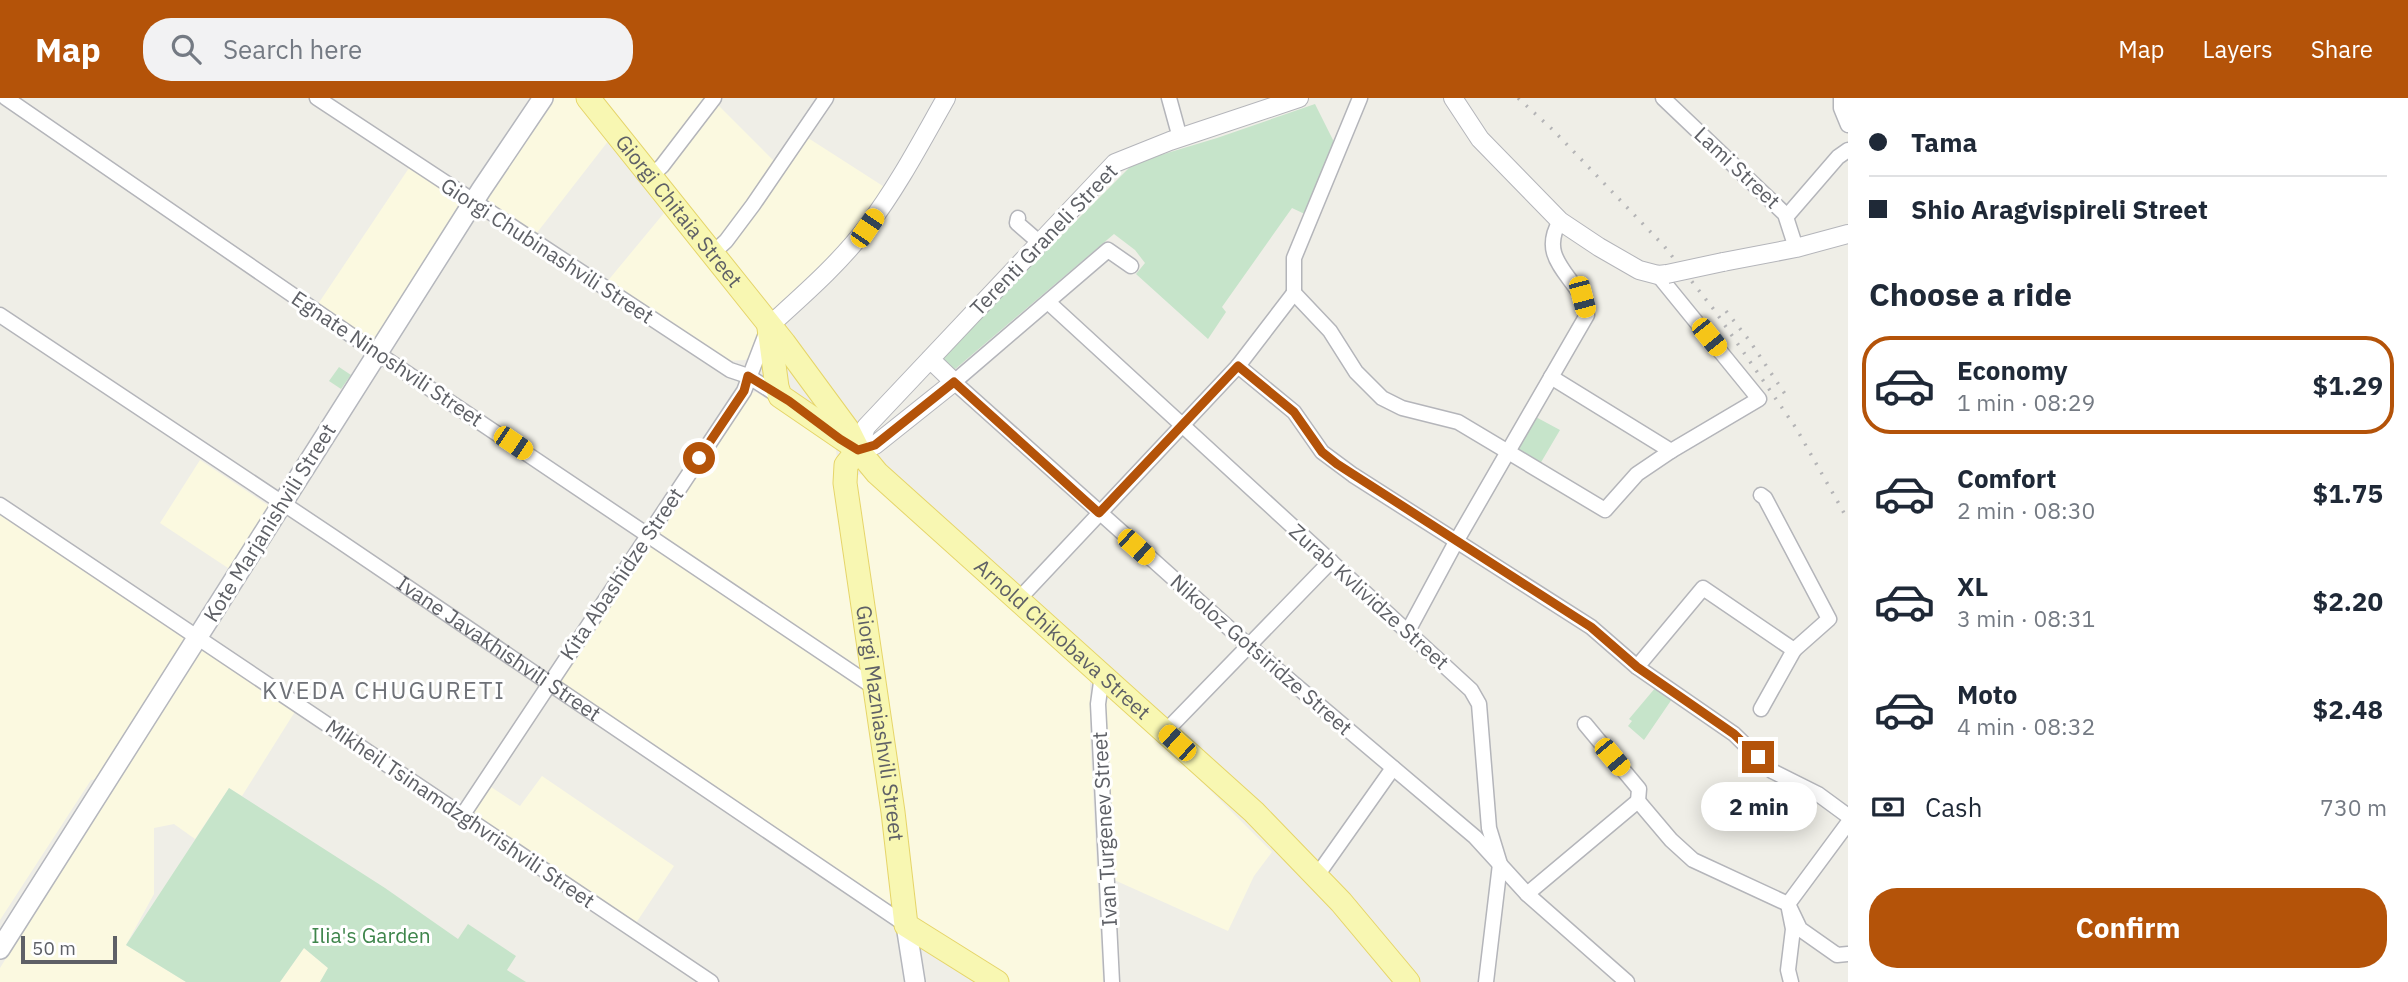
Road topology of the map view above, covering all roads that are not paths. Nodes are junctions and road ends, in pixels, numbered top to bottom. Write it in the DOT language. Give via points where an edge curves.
graph roads {
  1 [pos="6,98"];
  2 [pos="317,98"];
  3 [pos="543,98"];
  4 [pos="588,98"];
  5 [pos="714,98"];
  6 [pos="826,98"];
  7 [pos="946,98"];
  8 [pos="1168,98"];
  9 [pos="1299,98"];
  10 [pos="1360,98"];
  11 [pos="1453,98"];
  12 [pos="1841,98"];
  13 [pos="1665,99"];
  14 [pos="1848,125"];
  15 [pos="1180,138"];
  16 [pos="1848,150"];
  17 [pos="651,176"];
  18 [pos="473,202"];
  19 [pos="1787,216"];
  20 [pos="1018,218"];
  21 [pos="1560,221"];
  22 [pos="1848,234"];
  23 [pos="1040,243"];
  24 [pos="1796,248"];
  25 [pos="713,253"];
  26 [pos="1131,266"];
  27 [pos="1663,275"];
  28 [pos="1294,293"];
  29 [pos="1048,302"];
  30 [pos="0,315"];
  31 [pos="769,326"];
  32 [pos="377,353"];
  33 [pos="930,359"];
  34 [pos="1238,366"];
  35 [pos="748,376"];
  36 [pos="1551,377"];
  37 [pos="954,382"];
  38 [pos="811,386"];
  39 [pos="782,393"];
  40 [pos="1182,425"];
  41 [pos="847,440"];
  42 [pos="1671,451"];
  43 [pos="1508,453"];
  44 [pos="1761,495"];
  45 [pos="282,503"];
  46 [pos="0,505"];
  47 [pos="1099,513"];
  48 [pos="648,534"];
  49 [pos="1457,540"];
  50 [pos="1331,561"];
  51 [pos="1019,599"];
  52 [pos="1408,631"];
  53 [pos="198,636"];
  54 [pos="1250,646"];
  55 [pos="1794,650"];
  56 [pos="1637,667"];
  57 [pos="1102,675"];
  58 [pos="549,683"];
  59 [pos="874,688"];
  60 [pos="1761,709"];
  61 [pos="1586,724"];
  62 [pos="1165,732"];
  63 [pos="1393,768"];
  64 [pos="1638,801"];
  65 [pos="462,816"];
  66 [pos="1848,816"];
  67 [pos="1848,823"];
  68 [pos="1500,864"];
  69 [pos="1316,877"];
  70 [pos="1527,894"];
  71 [pos="1788,904"];
  72 [pos="906,925"];
  73 [pos="0,949"];
  74 [pos="1848,954"];
  75 [pos="711,982"];
  76 [pos="915,982"];
  77 [pos="997,982"];
  78 [pos="1112,982"];
  79 [pos="1408,982"];
  80 [pos="1486,982"];
  81 [pos="1627,982"];
  82 [pos="1791,982"];
  1 -- 32 [label="street, Egnate Ninoshvili Street"];
  2 -- 18 [label="street, Giorgi Chubinashvili Street"];
  3 -- 18 [label="main road, Kote Marjanishvili Street"];
  4 -- 17 [label="main road, Giorgi Chitaia Street"];
  5 -- 17 [label="street"];
  6 -- 25 [label="street" via="753,205"];
  7 -- 31 [label="street" via="867,228 830,270"];
  8 -- 15 [label="street"];
  9 -- 15 [label="street, Terenti Graneli Street"];
  10 -- 28 [label="street" via="1294,258"];
  11 -- 21 [label="street" via="1480,139"];
  12 -- 14 [label="street"];
  13 -- 19 [label="street, Lami Street"];
  15 -- 23 [label="street, Terenti Graneli Street" via="1115,163"];
  16 -- 19 [label="street"];
  17 -- 25 [label="main road, Giorgi Chitaia Street"];
  18 -- 32 [label="main road, Kote Marjanishvili Street"];
  18 -- 35 [label="street, Giorgi Chubinashvili Street" via="730,370"];
  19 -- 24 [label="street, Lami Street"];
  20 -- 23 [label="street" via="1020,227"];
  21 -- 27 [label="street" via="1639,270"];
  21 -- 36 [label="street" via="1554,231 1555,261 1582,297 1587,315"];
  22 -- 24 [label="street"];
  23 -- 33 [label="street, Terenti Graneli Street"];
  24 -- 27 [label="street, bridge"];
  25 -- 31 [label="main road, Giorgi Chitaia Street"];
  26 -- 29 [label="street, Terenti Graneli Street" via="1108,250"];
  27 -- 42 [label="street" via="1759,399"];
  28 -- 34 [label="street"];
  28 -- 43 [label="street" via="1382,398 1402,408 1458,422"];
  29 -- 37 [label="street, Terenti Graneli Street"];
  29 -- 40 [label="street, Zurab Kvlividze Street"];
  30 -- 45 [label="street, Ivane Javakhishvili Street"];
  31 -- 35 [label="street, Kita Abashidze Street"];
  31 -- 38 [label="main road, Giorgi Chitaia Street"];
  31 -- 39 [label="main road, Giorgi Chitaia Street"];
  32 -- 45 [label="main road, Kote Marjanishvili Street"];
  32 -- 48 [label="street, Egnate Ninoshvili Street"];
  33 -- 37 [label="street, Nikoloz Gotsiridze Street"];
  33 -- 41 [label="street, Terenti Graneli Street"];
  34 -- 40 [label="street"];
  34 -- 49 [label="street" via="1294,412 1322,452"];
  35 -- 39 [label="street, Giorgi Chubinashvili Street"];
  35 -- 48 [label="street, Kita Abashidze Street" via="744,391"];
  36 -- 42 [label="street"];
  36 -- 43 [label="street"];
  37 -- 41 [label="street, Terenti Graneli Street" via="875,445"];
  37 -- 47 [label="street, Nikoloz Gotsiridze Street"];
  38 -- 39 [label="main road" via="802,397"];
  38 -- 41 [label="main road, Giorgi Chitaia Street"];
  39 -- 41 [label="main road"];
  40 -- 47 [label="street"];
  40 -- 50 [label="street, Zurab Kvlividze Street"];
  41 -- 51 [label="main road, Arnold Chikobava Street" via="857,462 874,469"];
  41 -- 59 [label="main road, Giorgi Mazniashvili Street" via="845,483"];
  42 -- 43 [label="street" via="1637,474 1605,510"];
  43 -- 49 [label="street"];
  44 -- 55 [label="street" via="1829,619"];
  45 -- 53 [label="main road, Kote Marjanishvili Street"];
  45 -- 58 [label="street, Ivane Javakhishvili Street"];
  46 -- 53 [label="street, Mikheil Tsinamdzghvrishvili Street"];
  47 -- 51 [label="street"];
  47 -- 54 [label="street, Nikoloz Gotsiridze Street"];
  48 -- 58 [label="street, Kita Abashidze Street"];
  48 -- 59 [label="street, Egnate Ninoshvili Street"];
  49 -- 52 [label="street"];
  49 -- 56 [label="street" via="1591,627"];
  50 -- 52 [label="street, Zurab Kvlividze Street"];
  50 -- 54 [label="street"];
  51 -- 57 [label="main road, Arnold Chikobava Street"];
  52 -- 68 [label="street, Zurab Kvlividze Street" via="1471,690 1479,704 1489,828"];
  53 -- 65 [label="street, Mikheil Tsinamdzghvrishvili Street"];
  53 -- 73 [label="main road, Kote Marjanishvili Street"];
  54 -- 62 [label="street"];
  54 -- 63 [label="street, Nikoloz Gotsiridze Street"];
  55 -- 56 [label="street" via="1703,589"];
  55 -- 60 [label="street"];
  56 -- 66 [label="street" via="1734,734 1772,771 1818,794"];
  57 -- 62 [label="main road, Arnold Chikobava Street"];
  57 -- 78 [label="street, Ivan Turgenev Street" via="1098,704"];
  58 -- 65 [label="street, Kita Abashidze Street"];
  58 -- 72 [label="street, Ivane Javakhishvili Street"];
  59 -- 72 [label="main road, Giorgi Mazniashvili Street"];
  61 -- 64 [label="street" via="1639,789"];
  62 -- 69 [label="main road, Arnold Chikobava Street" via="1254,811"];
  63 -- 68 [label="street, Nikoloz Gotsiridze Street"];
  63 -- 69 [label="street"];
  64 -- 70 [label="street"];
  64 -- 71 [label="street" via="1693,860"];
  65 -- 75 [label="street, Mikheil Tsinamdzghvrishvili Street"];
  67 -- 71 [label="street"];
  68 -- 70 [label="street, Nikoloz Gotsiridze Street"];
  68 -- 80 [label="street, Zurab Kvlividze Street"];
  69 -- 79 [label="main road, Arnold Chikobava Street"];
  70 -- 81 [label="street, Nikoloz Gotsiridze Street"];
  71 -- 74 [label="street" via="1800,929 1837,955"];
  71 -- 82 [label="street" via="1793,929"];
  72 -- 76 [label="main road, Giorgi Mazniashvili Street"];
  72 -- 77 [label="main road, Ivane Javakhishvili Street"];
}
